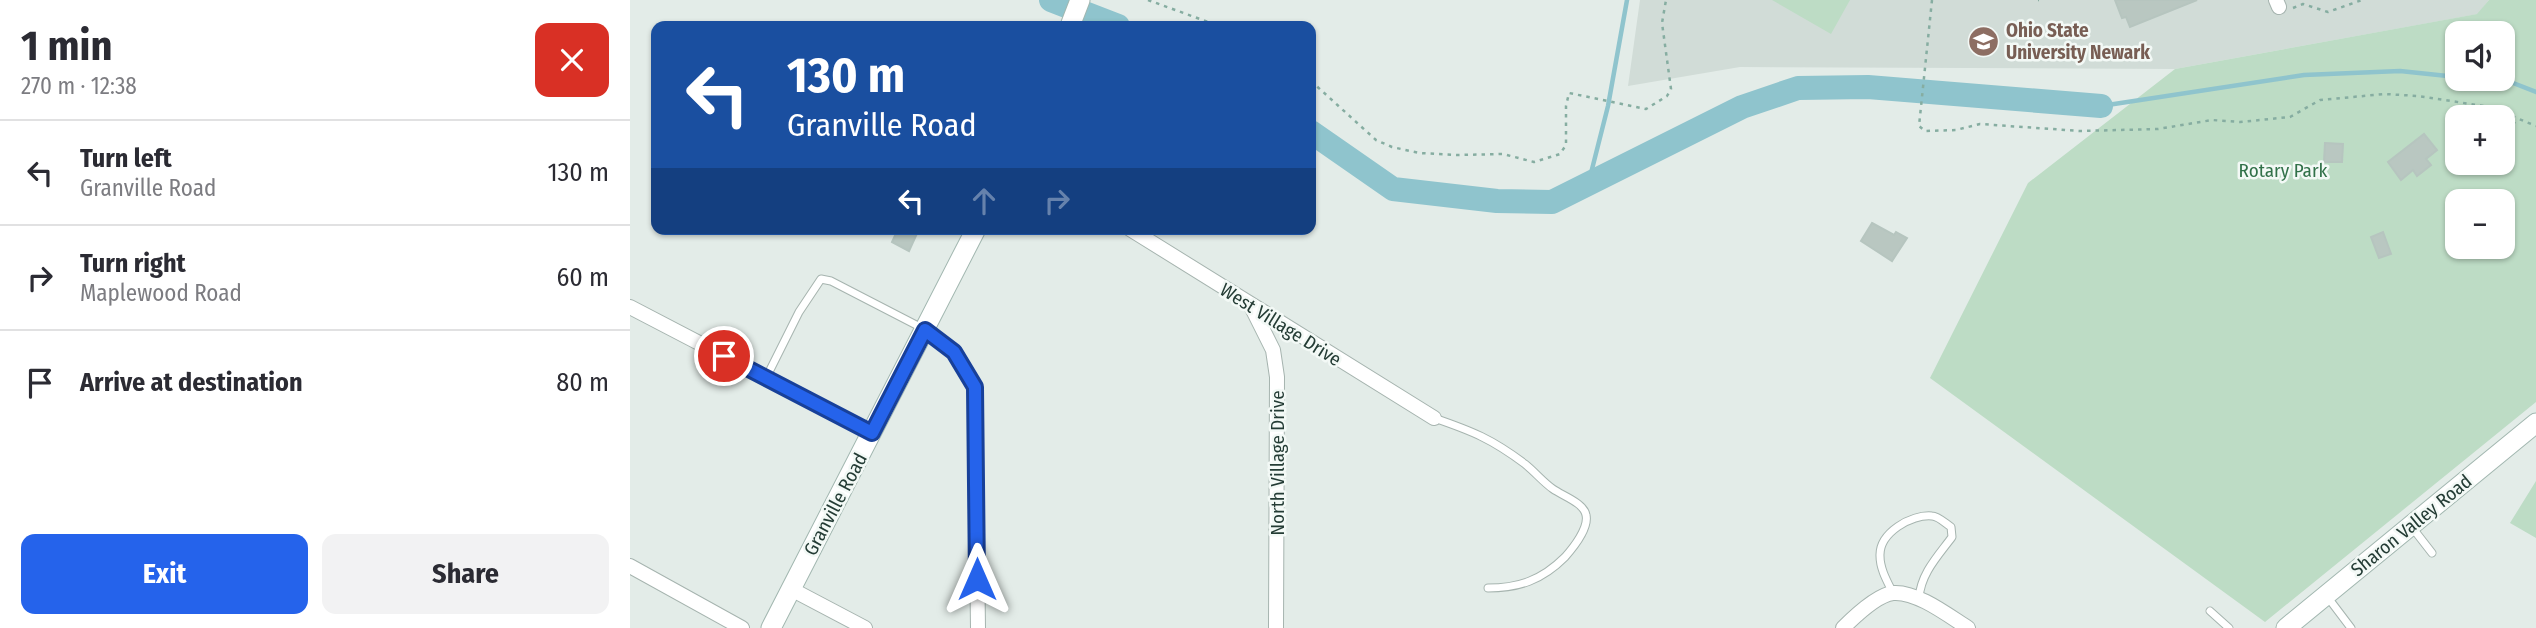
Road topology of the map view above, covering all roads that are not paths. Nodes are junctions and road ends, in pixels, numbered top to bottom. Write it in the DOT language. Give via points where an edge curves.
graph roads {
  1 [pos="1080,0"];
  2 [pos="1072,21"];
  3 [pos="973,235"];
  4 [pos="1140,235"];
  5 [pos="1250,304"];
  6 [pos="630,307"];
  7 [pos="925,330"];
  8 [pos="766,378"];
  9 [pos="1434,418"];
  10 [pos="2536,423"];
  11 [pos="872,433"];
  12 [pos="2411,526"];
  13 [pos="2432,553"];
  14 [pos="630,566"];
  15 [pos="1488,588"];
  16 [pos="791,589"];
  17 [pos="1893,593"];
  18 [pos="2326,595"];
  19 [pos="1919,598"];
  20 [pos="2210,611"];
  21 [pos="742,628"];
  22 [pos="771,628"];
  23 [pos="865,628"];
  24 [pos="978,628"];
  25 [pos="1276,628"];
  26 [pos="1843,628"];
  27 [pos="1968,628"];
  28 [pos="2230,628"];
  29 [pos="2286,628"];
  30 [pos="2351,628"];
  1 -- 2 [label="street"];
  3 -- 7 [label="street, Granville Road"];
  4 -- 5 [label="street, West Village Drive"];
  5 -- 9 [label="street, West Village Drive"];
  5 -- 25 [label="street, North Village Drive" via="1273,350 1277,377"];
  6 -- 8 [label="street"];
  7 -- 8 [label="lane" via="821,279"];
  7 -- 11 [label="street, Granville Road"];
  7 -- 24 [label="street" via="954,352 975,387"];
  8 -- 11 [label="street"];
  9 -- 15 [label="lane" via="1472,430 1504,449 1583,508 1587,517 1571,550 1542,574 1524,585"];
  10 -- 12 [label="street, Sharon Valley Road"];
  11 -- 16 [label="street, Granville Road"];
  12 -- 13 [label="lane"];
  12 -- 18 [label="street, Sharon Valley Road"];
  14 -- 21 [label="street"];
  16 -- 22 [label="street, Granville Road"];
  16 -- 23 [label="street"];
  17 -- 19 [label="street"];
  17 -- 19 [label="lane" via="1879,554 1886,536 1918,517 1935,515 1951,527 1952,537 1929,567"];
  17 -- 26 [label="street" via="1871,604"];
  18 -- 29 [label="street, Sharon Valley Road"];
  18 -- 30 [label="lane"];
  19 -- 27 [label="street"];
  20 -- 28 [label="lane"];
}
